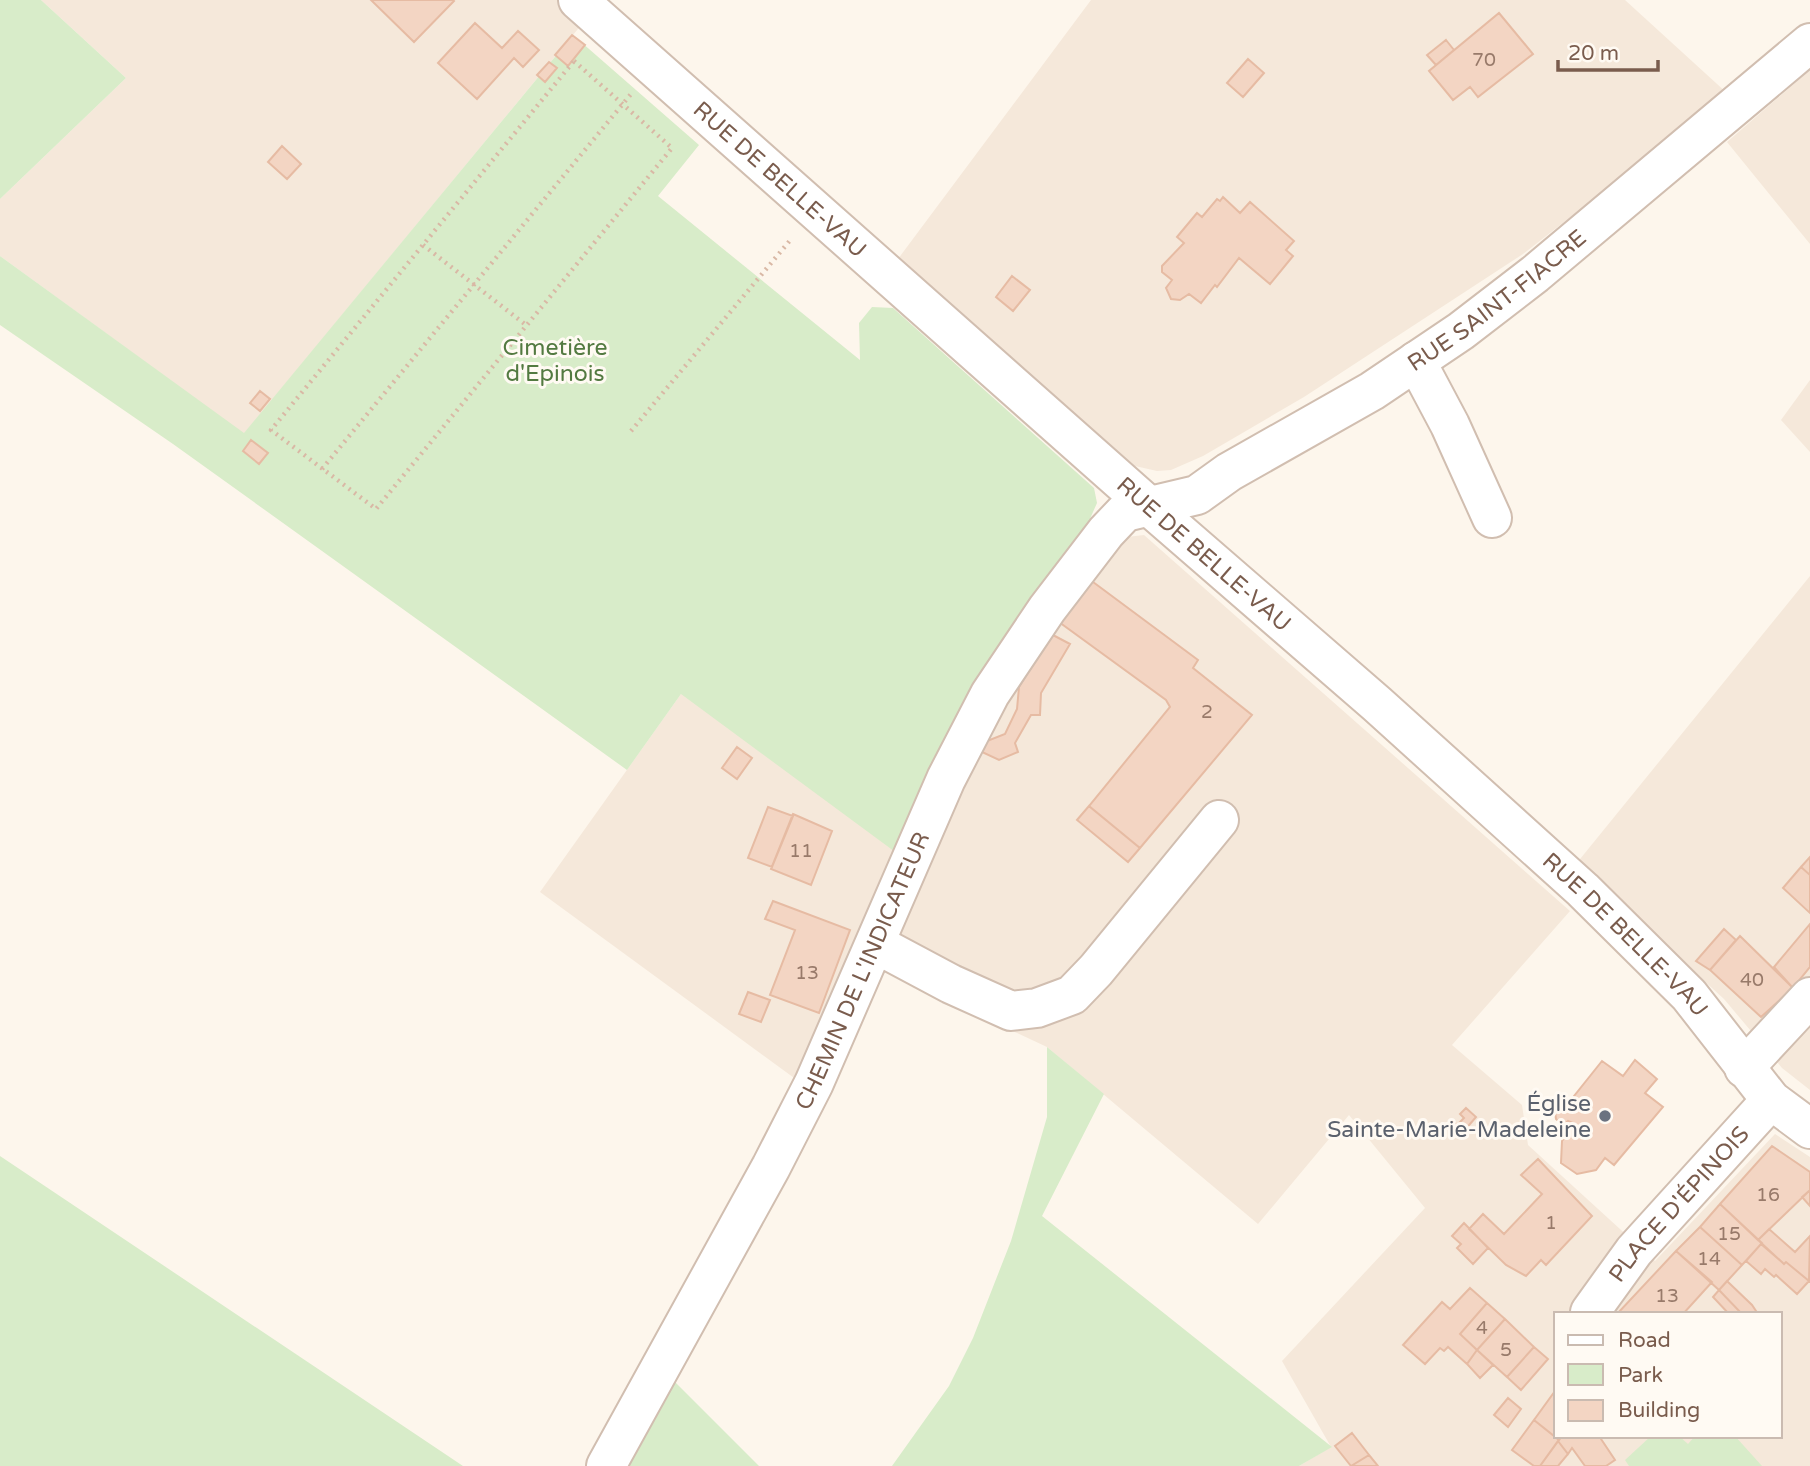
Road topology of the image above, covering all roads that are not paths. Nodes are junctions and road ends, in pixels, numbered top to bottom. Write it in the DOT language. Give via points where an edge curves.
graph roads {
  1 [pos="578,0"];
  2 [pos="1810,43"];
  3 [pos="1416,361"];
  4 [pos="1151,508"];
  5 [pos="1492,518"];
  6 [pos="1219,820"];
  7 [pos="876,944"];
  8 [pos="1810,997"];
  9 [pos="1744,1068"];
  10 [pos="1771,1100"];
  11 [pos="1810,1129"];
  12 [pos="1590,1312"];
  13 [pos="606,1466"];
  1 -- 4 [label="street, RUE DE BELLE-VAU"];
  2 -- 3 [label="street, RUE SAINT-FIACRE" via="1535,274"];
  3 -- 4 [label="street, RUE SAINT-FIACRE" via="1197,495"];
  3 -- 5 [label="street"];
  4 -- 7 [label="street, CHEMIN DE L'INDICATEUR" via="1125,512 1106,532 990,694 946,779"];
  4 -- 9 [label="street, RUE DE BELLE-VAU" via="1583,890 1689,995"];
  6 -- 7 [label="street" via="1072,995 1037,1008 1011,1011"];
  7 -- 13 [label="street, CHEMIN DE L'INDICATEUR" via="771,1167"];
  8 -- 9 [label="street"];
  9 -- 10 [label="street, RUE DE BELLE-VAU"];
  10 -- 11 [label="street, RUE DE BELLE-VAU"];
  10 -- 12 [label="street, PLACE D'ÉPINOIS" via="1634,1251"];
}
